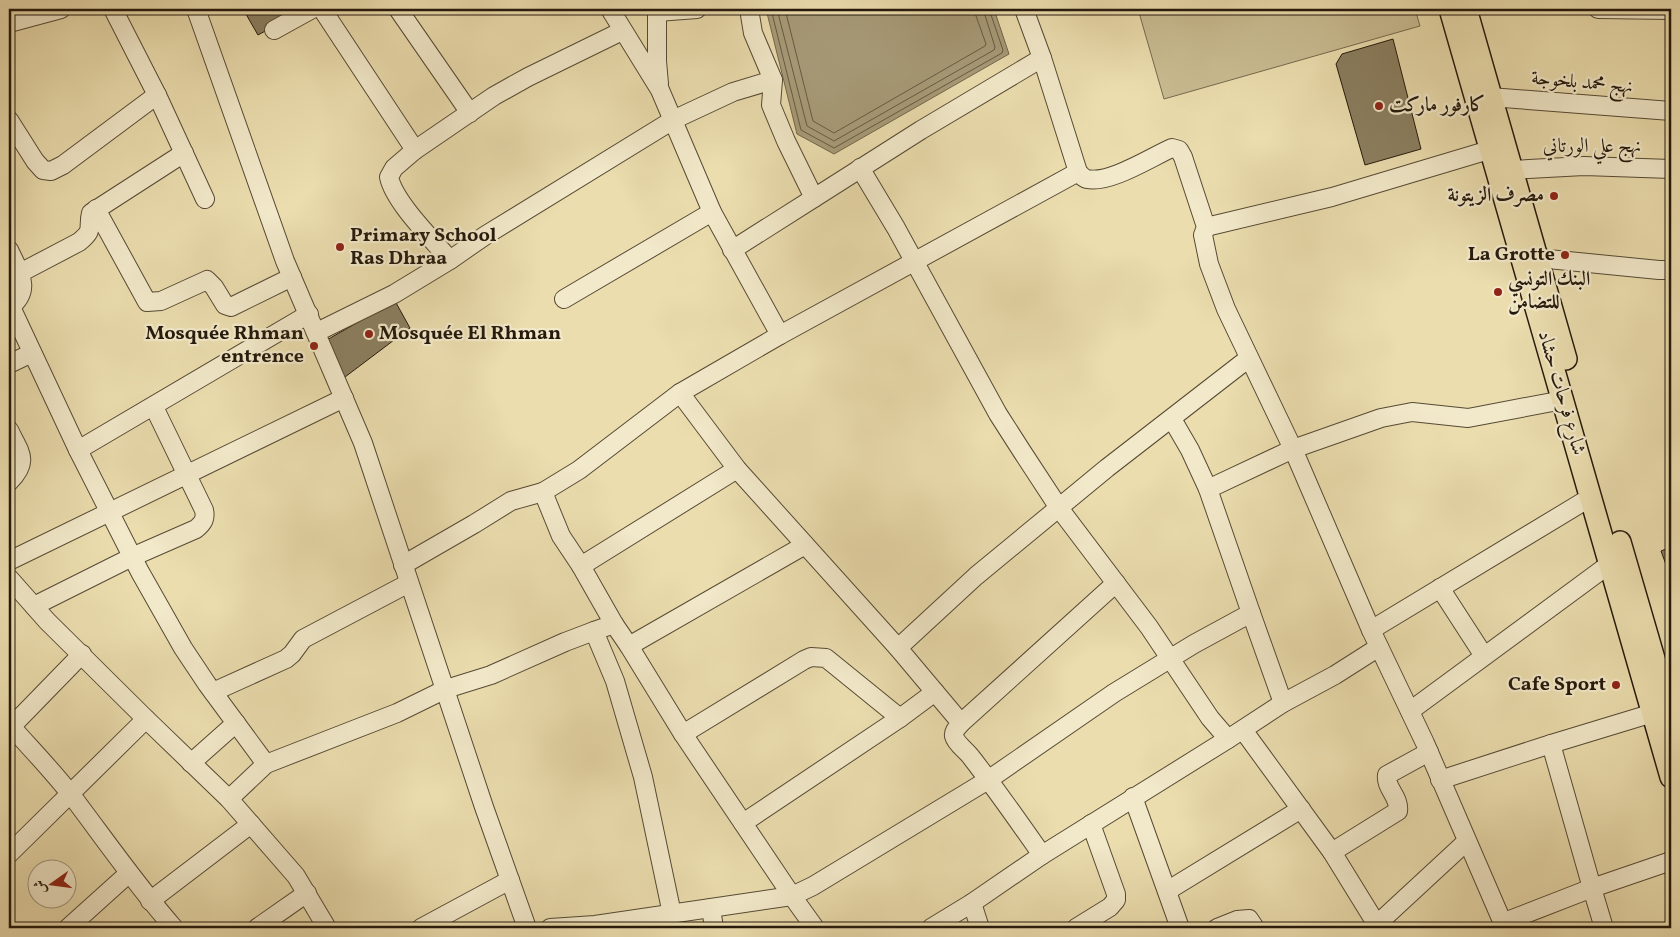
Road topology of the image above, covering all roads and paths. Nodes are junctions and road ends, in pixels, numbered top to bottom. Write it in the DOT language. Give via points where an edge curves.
graph roads {
  1 [pos="59,9"];
  2 [pos="113,9"];
  3 [pos="196,9"];
  4 [pos="312,9"];
  5 [pos="322,9"];
  6 [pos="398,9"];
  7 [pos="610,9"];
  8 [pos="697,9"];
  9 [pos="749,9"];
  10 [pos="1024,9"];
  11 [pos="1598,9"];
  12 [pos="1458,10"];
  13 [pos="1671,10"];
  14 [pos="657,11"];
  15 [pos="9,23"];
  16 [pos="274,30"];
  17 [pos="622,31"];
  18 [pos="1042,58"];
  19 [pos="773,80"];
  20 [pos="660,90"];
  21 [pos="157,95"];
  22 [pos="1490,97"];
  23 [pos="1671,111"];
  24 [pos="470,113"];
  25 [pos="9,120"];
  26 [pos="673,120"];
  27 [pos="415,150"];
  28 [pos="1489,150"];
  29 [pos="184,152"];
  30 [pos="860,168"];
  31 [pos="1671,169"];
  32 [pos="1512,170"];
  33 [pos="1078,172"];
  34 [pos="814,198"];
  35 [pos="205,199"];
  36 [pos="96,209"];
  37 [pos="712,212"];
  38 [pos="1206,227"];
  39 [pos="9,250"];
  40 [pos="732,250"];
  41 [pos="1538,258"];
  42 [pos="450,260"];
  43 [pos="914,262"];
  44 [pos="1671,270"];
  45 [pos="20,273"];
  46 [pos="292,277"];
  47 [pos="564,299"];
  48 [pos="10,308"];
  49 [pos="309,314"];
  50 [pos="317,332"];
  51 [pos="780,335"];
  52 [pos="32,353"];
  53 [pos="1249,358"];
  54 [pos="9,364"];
  55 [pos="680,393"];
  56 [pos="344,398"];
  57 [pos="1563,400"];
  58 [pos="154,407"];
  59 [pos="1172,419"];
  60 [pos="9,430"];
  61 [pos="1292,449"];
  62 [pos="78,450"];
  63 [pos="737,469"];
  64 [pos="186,473"];
  65 [pos="9,482"];
  66 [pos="1208,489"];
  67 [pos="544,492"];
  68 [pos="1591,496"];
  69 [pos="1059,508"];
  70 [pos="110,512"];
  71 [pos="806,545"];
  72 [pos="132,557"];
  73 [pos="9,561"];
  74 [pos="1611,563"];
  75 [pos="403,565"];
  76 [pos="581,566"];
  77 [pos="9,578"];
  78 [pos="409,583"];
  79 [pos="1116,583"];
  80 [pos="1440,588"];
  81 [pos="34,606"];
  82 [pos="1251,613"];
  83 [pos="614,624"];
  84 [pos="1371,630"];
  85 [pos="594,631"];
  86 [pos="629,646"];
  87 [pos="1379,647"];
  88 [pos="898,648"];
  89 [pos="82,654"];
  90 [pos="1484,656"];
  91 [pos="1170,658"];
  92 [pos="446,689"];
  93 [pos="213,692"];
  94 [pos="935,692"];
  95 [pos="1283,703"];
  96 [pos="1410,711"];
  97 [pos="1662,715"];
  98 [pos="900,718"];
  99 [pos="146,719"];
  100 [pos="236,723"];
  101 [pos="961,723"];
  102 [pos="10,727"];
  103 [pos="684,734"];
  104 [pos="1235,735"];
  105 [pos="1551,744"];
  106 [pos="1667,748"];
  107 [pos="1429,752"];
  108 [pos="191,763"];
  109 [pos="266,764"];
  110 [pos="1671,777"];
  111 [pos="988,780"];
  112 [pos="1440,780"];
  113 [pos="71,794"];
  114 [pos="1133,797"];
  115 [pos="229,798"];
  116 [pos="1300,809"];
  117 [pos="743,823"];
  118 [pos="251,824"];
  119 [pos="1091,824"];
  120 [pos="1467,841"];
  121 [pos="1332,852"];
  122 [pos="9,854"];
  123 [pos="1042,855"];
  124 [pos="1671,861"];
  125 [pos="128,874"];
  126 [pos="510,880"];
  127 [pos="1592,888"];
  128 [pos="1167,891"];
  129 [pos="307,893"];
  130 [pos="792,896"];
  131 [pos="150,900"];
  132 [pos="972,903"];
  133 [pos="711,908"];
  134 [pos="672,914"];
  135 [pos="1504,925"];
  136 [pos="1375,927"];
  137 [pos="68,928"];
  138 [pos="174,928"];
  139 [pos="257,928"];
  140 [pos="327,928"];
  141 [pos="421,928"];
  142 [pos="527,928"];
  143 [pos="550,928"];
  144 [pos="715,928"];
  145 [pos="815,928"];
  146 [pos="931,928"];
  147 [pos="980,928"];
  148 [pos="1076,928"];
  149 [pos="1180,928"];
  150 [pos="1217,928"];
  151 [pos="1255,928"];
  152 [pos="1604,928"];
  1 -- 15 [label="street"];
  2 -- 21 [label="street"];
  3 -- 46 [label="street"];
  4 -- 16 [label="street"];
  5 -- 27 [label="street"];
  6 -- 24 [label="street"];
  7 -- 17 [label="street"];
  8 -- 14 [label="street"];
  9 -- 19 [label="street" via="753,33"];
  10 -- 18 [label="street"];
  11 -- 13 [label="street"];
  12 -- 22 [label="main road, شارع فرحات حشاد"];
  12 -- 28 [label="main road, شارع فرحات حشاد"];
  14 -- 20 [label="street"];
  17 -- 20 [label="street"];
  17 -- 24 [label="street" via="528,76"];
  18 -- 30 [label="street"];
  18 -- 33 [label="street"];
  19 -- 26 [label="street" via="733,92"];
  19 -- 34 [label="street" via="771,104"];
  20 -- 26 [label="street"];
  21 -- 25 [label="street" via="51,171 43,170"];
  21 -- 29 [label="street"];
  22 -- 23 [label="street, نهج محمد بلخوجة"];
  22 -- 32 [label="main road, شارع فرحات حشاد"];
  24 -- 27 [label="street"];
  26 -- 37 [label="street"];
  26 -- 42 [label="street" via="486,234"];
  27 -- 42 [label="street" via="394,168 389,177 390,184 398,199"];
  28 -- 32 [label="street"];
  28 -- 38 [label="street" via="1332,197"];
  28 -- 57 [label="main road, شارع فرحات حشاد"];
  29 -- 35 [label="street"];
  29 -- 36 [label="street"];
  30 -- 34 [label="street"];
  30 -- 43 [label="street"];
  31 -- 32 [label="street, نهج علي الورتاني" via="1584,166"];
  32 -- 41 [label="main road, شارع فرحات حشاد"];
  33 -- 38 [label="street" via="1095,180 1172,148 1179,150"];
  33 -- 43 [label="street"];
  34 -- 40 [label="street"];
  36 -- 45 [label="street" via="91,213 87,235 79,242"];
  36 -- 46 [label="street" via="147,302 161,301 207,280 225,306 231,307"];
  37 -- 40 [label="street"];
  37 -- 47 [label="street"];
  38 -- 53 [label="street" via="1203,235 1209,264"];
  39 -- 45 [label="street"];
  40 -- 51 [label="street"];
  41 -- 44 [label="street"];
  41 -- 97 [label="main road, شارع فرحات حشاد"];
  42 -- 50 [label="street" via="394,294"];
  43 -- 51 [label="street"];
  43 -- 69 [label="street" via="998,414"];
  45 -- 48 [label="street" via="24,283 21,294"];
  46 -- 49 [label="street"];
  48 -- 52 [label="street"];
  49 -- 50 [label="street"];
  49 -- 58 [label="street"];
  50 -- 56 [label="street"];
  51 -- 55 [label="street"];
  52 -- 54 [label="street"];
  52 -- 62 [label="street"];
  53 -- 59 [label="street"];
  53 -- 61 [label="street"];
  55 -- 63 [label="street"];
  55 -- 67 [label="street" via="579,470"];
  56 -- 64 [label="street"];
  56 -- 75 [label="street" via="363,443"];
  57 -- 61 [label="street" via="1468,418 1412,412 1381,418"];
  57 -- 68 [label="main road, شارع فرحات حشاد"];
  58 -- 62 [label="street"];
  58 -- 64 [label="street"];
  59 -- 66 [label="street"];
  59 -- 69 [label="street"];
  60 -- 65 [label="street" via="22,458 22,466"];
  61 -- 66 [label="street"];
  61 -- 84 [label="street"];
  62 -- 70 [label="street"];
  63 -- 71 [label="street"];
  63 -- 76 [label="street"];
  64 -- 70 [label="street"];
  64 -- 72 [label="street" via="204,510 201,524"];
  66 -- 82 [label="street"];
  67 -- 75 [label="street" via="510,501"];
  67 -- 76 [label="street" via="561,536"];
  68 -- 74 [label="main road, شارع فرحات حشاد"];
  68 -- 80 [label="street"];
  69 -- 79 [label="street"];
  69 -- 88 [label="street" via="952,597"];
  70 -- 72 [label="street"];
  70 -- 73 [label="street"];
  71 -- 86 [label="street"];
  71 -- 88 [label="street"];
  72 -- 81 [label="street"];
  72 -- 93 [label="street" via="183,648"];
  74 -- 90 [label="street"];
  74 -- 97 [label="main road, شارع فرحات حشاد"];
  75 -- 78 [label="street"];
  76 -- 83 [label="street"];
  77 -- 81 [label="street"];
  78 -- 92 [label="street"];
  78 -- 93 [label="street" via="303,639 286,659"];
  79 -- 91 [label="street"];
  79 -- 101 [label="street"];
  80 -- 84 [label="street"];
  80 -- 90 [label="street"];
  81 -- 89 [label="street"];
  82 -- 91 [label="street"];
  82 -- 95 [label="street"];
  83 -- 85 [label="street"];
  83 -- 86 [label="street"];
  84 -- 87 [label="street"];
  85 -- 92 [label="street" via="491,675"];
  85 -- 134 [label="street" via="615,681 643,777"];
  86 -- 103 [label="street"];
  87 -- 95 [label="street"];
  87 -- 96 [label="street"];
  88 -- 94 [label="street"];
  89 -- 99 [label="street"];
  89 -- 102 [label="street"];
  90 -- 96 [label="street"];
  91 -- 104 [label="street" via="1210,718"];
  91 -- 111 [label="street"];
  92 -- 109 [label="street" via="397,713"];
  92 -- 126 [label="street"];
  93 -- 100 [label="street"];
  94 -- 98 [label="street"];
  94 -- 101 [label="street"];
  95 -- 104 [label="street"];
  96 -- 107 [label="street"];
  97 -- 105 [label="street"];
  97 -- 106 [label="main road, شارع فرحات حشاد"];
  98 -- 103 [label="street" via="826,658 811,657"];
  98 -- 117 [label="street"];
  99 -- 108 [label="street"];
  99 -- 113 [label="street"];
  100 -- 108 [label="street"];
  100 -- 109 [label="street"];
  101 -- 111 [label="street" via="954,731 956,740"];
  102 -- 113 [label="street"];
  103 -- 117 [label="street"];
  104 -- 114 [label="street"];
  104 -- 116 [label="street"];
  105 -- 112 [label="street"];
  105 -- 127 [label="street"];
  106 -- 110 [label="main road, شارع فرحات حشاد"];
  107 -- 112 [label="street"];
  107 -- 121 [label="street" via="1387,775 1386,781 1397,801 1398,811"];
  108 -- 115 [label="street"];
  109 -- 115 [label="street"];
  111 -- 123 [label="street"];
  111 -- 130 [label="street"];
  112 -- 120 [label="street"];
  113 -- 122 [label="street"];
  113 -- 125 [label="street"];
  114 -- 119 [label="street"];
  114 -- 128 [label="street"];
  115 -- 118 [label="street"];
  116 -- 121 [label="street"];
  116 -- 128 [label="street"];
  117 -- 130 [label="street"];
  118 -- 129 [label="street"];
  118 -- 131 [label="street"];
  119 -- 123 [label="street"];
  119 -- 148 [label="street" via="1116,900"];
  120 -- 135 [label="street"];
  120 -- 136 [label="street"];
  121 -- 136 [label="street"];
  123 -- 132 [label="street"];
  124 -- 127 [label="street"];
  125 -- 131 [label="street"];
  125 -- 137 [label="street"];
  126 -- 141 [label="street"];
  126 -- 142 [label="street"];
  127 -- 135 [label="street"];
  127 -- 152 [label="street"];
  128 -- 149 [label="street"];
  129 -- 139 [label="street"];
  129 -- 140 [label="street"];
  130 -- 133 [label="street"];
  130 -- 145 [label="street"];
  131 -- 138 [label="street"];
  132 -- 146 [label="street"];
  132 -- 147 [label="street"];
  133 -- 134 [label="street"];
  133 -- 144 [label="street"];
  134 -- 143 [label="street"];
  150 -- 151 [label="street" via="1243,918 1249,919"];
}
